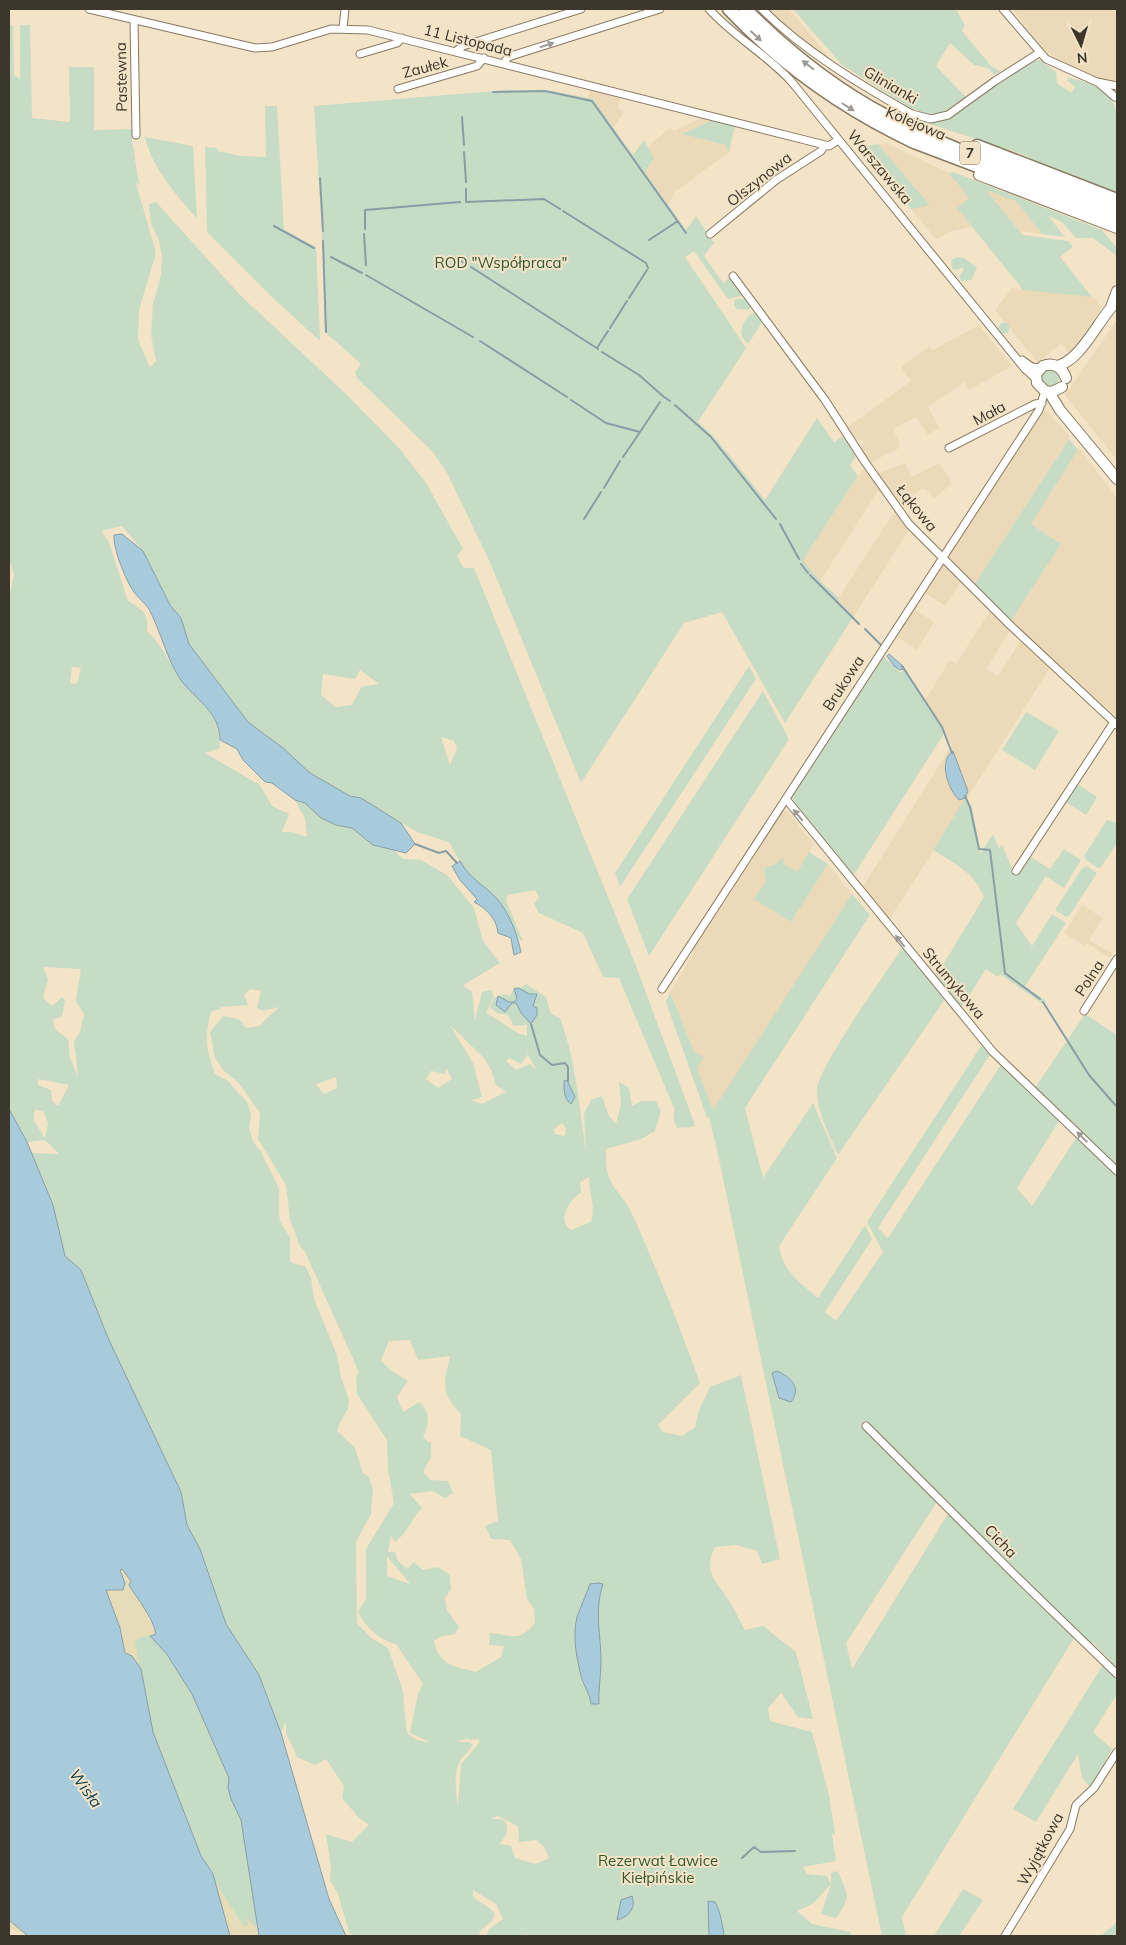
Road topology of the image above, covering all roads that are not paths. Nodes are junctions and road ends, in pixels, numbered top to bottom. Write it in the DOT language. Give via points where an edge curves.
graph roads {
  1 [pos="89,9"];
  2 [pos="345,9"];
  3 [pos="581,9"];
  4 [pos="660,9"];
  5 [pos="708,9"];
  6 [pos="729,9"];
  7 [pos="745,9"];
  8 [pos="762,9"];
  9 [pos="1003,9"];
  10 [pos="134,20"];
  11 [pos="343,28"];
  12 [pos="402,38"];
  13 [pos="456,51"];
  14 [pos="1039,53"];
  15 [pos="360,54"];
  16 [pos="484,58"];
  17 [pos="504,63"];
  18 [pos="398,89"];
  19 [pos="1117,94"];
  20 [pos="136,135"];
  21 [pos="838,140"];
  22 [pos="914,142"];
  23 [pos="825,145"];
  24 [pos="979,175"];
  25 [pos="1116,214"];
  26 [pos="710,234"];
  27 [pos="733,276"];
  28 [pos="1117,291"];
  29 [pos="1114,304"];
  30 [pos="1081,349"];
  31 [pos="1017,357"];
  32 [pos="1058,366"];
  33 [pos="1040,368"];
  34 [pos="1036,378"];
  35 [pos="1064,382"];
  36 [pos="1047,391"];
  37 [pos="1041,405"];
  38 [pos="1063,413"];
  39 [pos="949,448"];
  40 [pos="1116,473"];
  41 [pos="942,558"];
  42 [pos="1116,723"];
  43 [pos="786,799"];
  44 [pos="1016,871"];
  45 [pos="1117,959"];
  46 [pos="662,989"];
  47 [pos="1084,1011"];
  48 [pos="1117,1171"];
  49 [pos="866,1426"];
  50 [pos="1117,1674"];
  51 [pos="1117,1752"];
  52 [pos="1005,1936"];
  1 -- 10 [label="street, 11 Listopada"];
  2 -- 11 [label="street"];
  3 -- 13 [label="street" via="463,46"];
  17 -- 4 [label="street, one-way" via="508,57"];
  5 -- 21 [label="street, Warszawska" via="785,75"];
  6 -- 22 [label="highway, Kolejowa / 7, one-way" via="776,54 816,86 864,117"];
  25 -- 7 [label="highway, Kolejowa / 7, one-way" via="924,134 878,111 831,82 786,48"];
  8 -- 14 [label="street, Glinianki" via="837,69 912,114 925,118 942,118 953,112"];
  9 -- 14 [label="street"];
  10 -- 11 [label="street, 11 Listopada" via="264,48"];
  10 -- 20 [label="street, Pastewna"];
  11 -- 12 [label="street, 11 Listopada"];
  12 -- 13 [label="street, 11 Listopada"];
  12 -- 15 [label="street" via="397,43"];
  13 -- 16 [label="street, 11 Listopada"];
  14 -- 19 [label="street" via="1055,65"];
  16 -- 17 [label="street, 11 Listopada"];
  16 -- 18 [label="street, Zaułek" via="477,66"];
  17 -- 23 [label="street, 11 Listopada"];
  21 -- 23 [label="street"];
  21 -- 31 [label="street, Warszawska"];
  22 -- 24 [label="highway"];
  22 -- 25 [label="highway, Kolejowa / 7"];
  23 -- 26 [label="street, Olszynowa"];
  24 -- 25 [label="street"];
  27 -- 41 [label="street, Łąkowa" via="825,400 909,524"];
  28 -- 29 [label="street"];
  29 -- 30 [label="street"];
  30 -- 32 [label="street"];
  30 -- 35 [label="street"];
  31 -- 33 [label="street, Warszawska" via="1032,367"];
  31 -- 34 [label="street, Warszawska"];
  32 -- 33 [label="street" via="1048,364"];
  32 -- 35 [label="street"];
  33 -- 34 [label="street"];
  34 -- 36 [label="street" via="1038,386"];
  35 -- 36 [label="street"];
  35 -- 38 [label="street" via="1061,397"];
  36 -- 37 [label="street, Brukowa"];
  36 -- 38 [label="street"];
  37 -- 38 [label="street"];
  37 -- 39 [label="street, Mała" via="1035,404"];
  37 -- 41 [label="street, Brukowa"];
  38 -- 40 [label="street"];
  41 -- 42 [label="street, Łąkowa"];
  41 -- 43 [label="street, Brukowa"];
  42 -- 44 [label="street"];
  43 -- 46 [label="street, Brukowa"];
  48 -- 43 [label="street, Strumykowa, one-way" via="993,1052"];
  45 -- 47 [label="street, Polna"];
  49 -- 50 [label="street, Cicha"];
  51 -- 52 [label="street, Wyjątkowa" via="1094,1788 1076,1805 1070,1829"];
}
